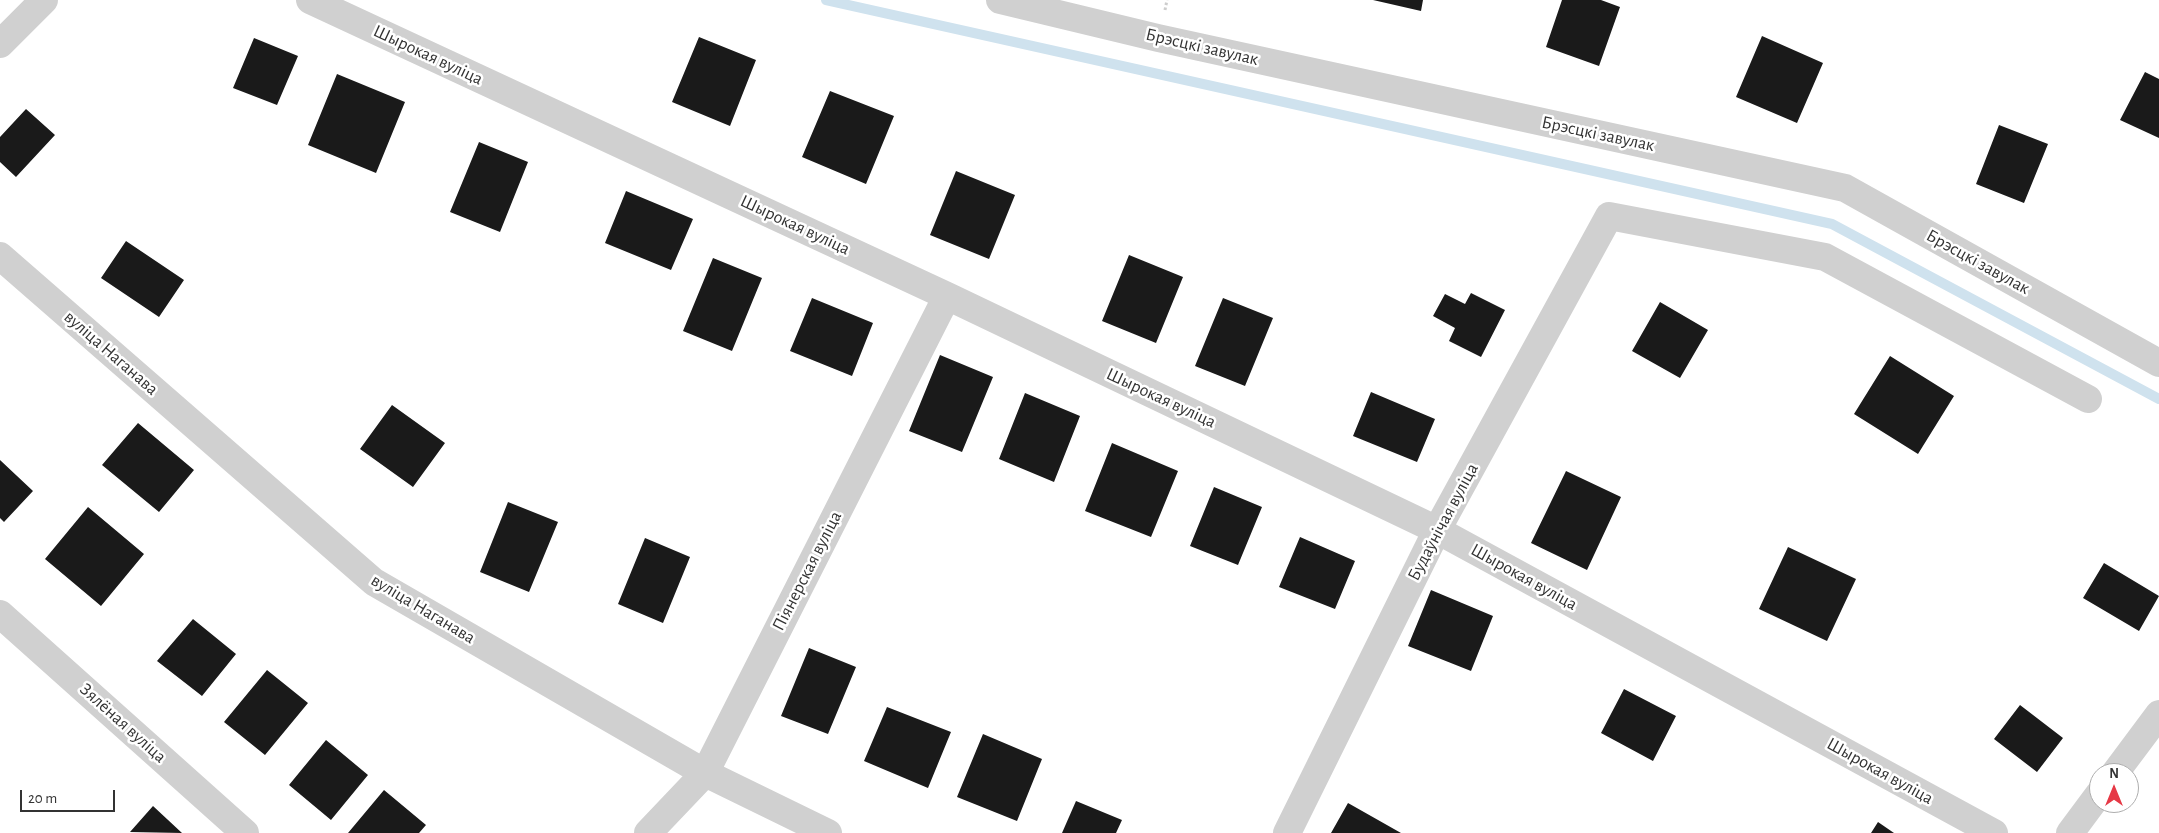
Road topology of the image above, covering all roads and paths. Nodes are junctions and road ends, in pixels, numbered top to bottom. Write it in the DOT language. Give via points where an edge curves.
graph roads {
  1 [pos="44,0"];
  2 [pos="310,0"];
  3 [pos="1000,0"];
  4 [pos="0,44"];
  5 [pos="0,256"];
  6 [pos="946,296"];
  7 [pos="2159,363"];
  8 [pos="2088,399"];
  9 [pos="1437,530"];
  10 [pos="0,614"];
  11 [pos="2159,714"];
  12 [pos="2122,763"];
  13 [pos="705,773"];
  14 [pos="2089,807"];
  15 [pos="245,833"];
  16 [pos="648,833"];
  17 [pos="828,833"];
  18 [pos="1287,833"];
  19 [pos="1994,833"];
  20 [pos="2070,833"];
  1 -- 4 [label="street"];
  2 -- 6 [label="street, Шырокая вуліца"];
  3 -- 7 [label="street, Брэсцкі завулак" via="1158,38 1845,188"];
  5 -- 13 [label="street, вуліца Наганава" via="374,582"];
  6 -- 9 [label="street, Шырокая вуліца"];
  6 -- 13 [label="street, Піянерская вуліца"];
  8 -- 9 [label="street, Будаўнічая вуліца" via="1825,257 1609,216"];
  9 -- 18 [label="street, Будаўнічая вуліца"];
  9 -- 19 [label="street, Шырокая вуліца"];
  10 -- 15 [label="street, Зялёная вуліца"];
  11 -- 12 [label="street"];
  13 -- 16 [label="street, Піянерская вуліца"];
  13 -- 17 [label="street, вуліца Наганава"];
  14 -- 20 [label="street"];
}
